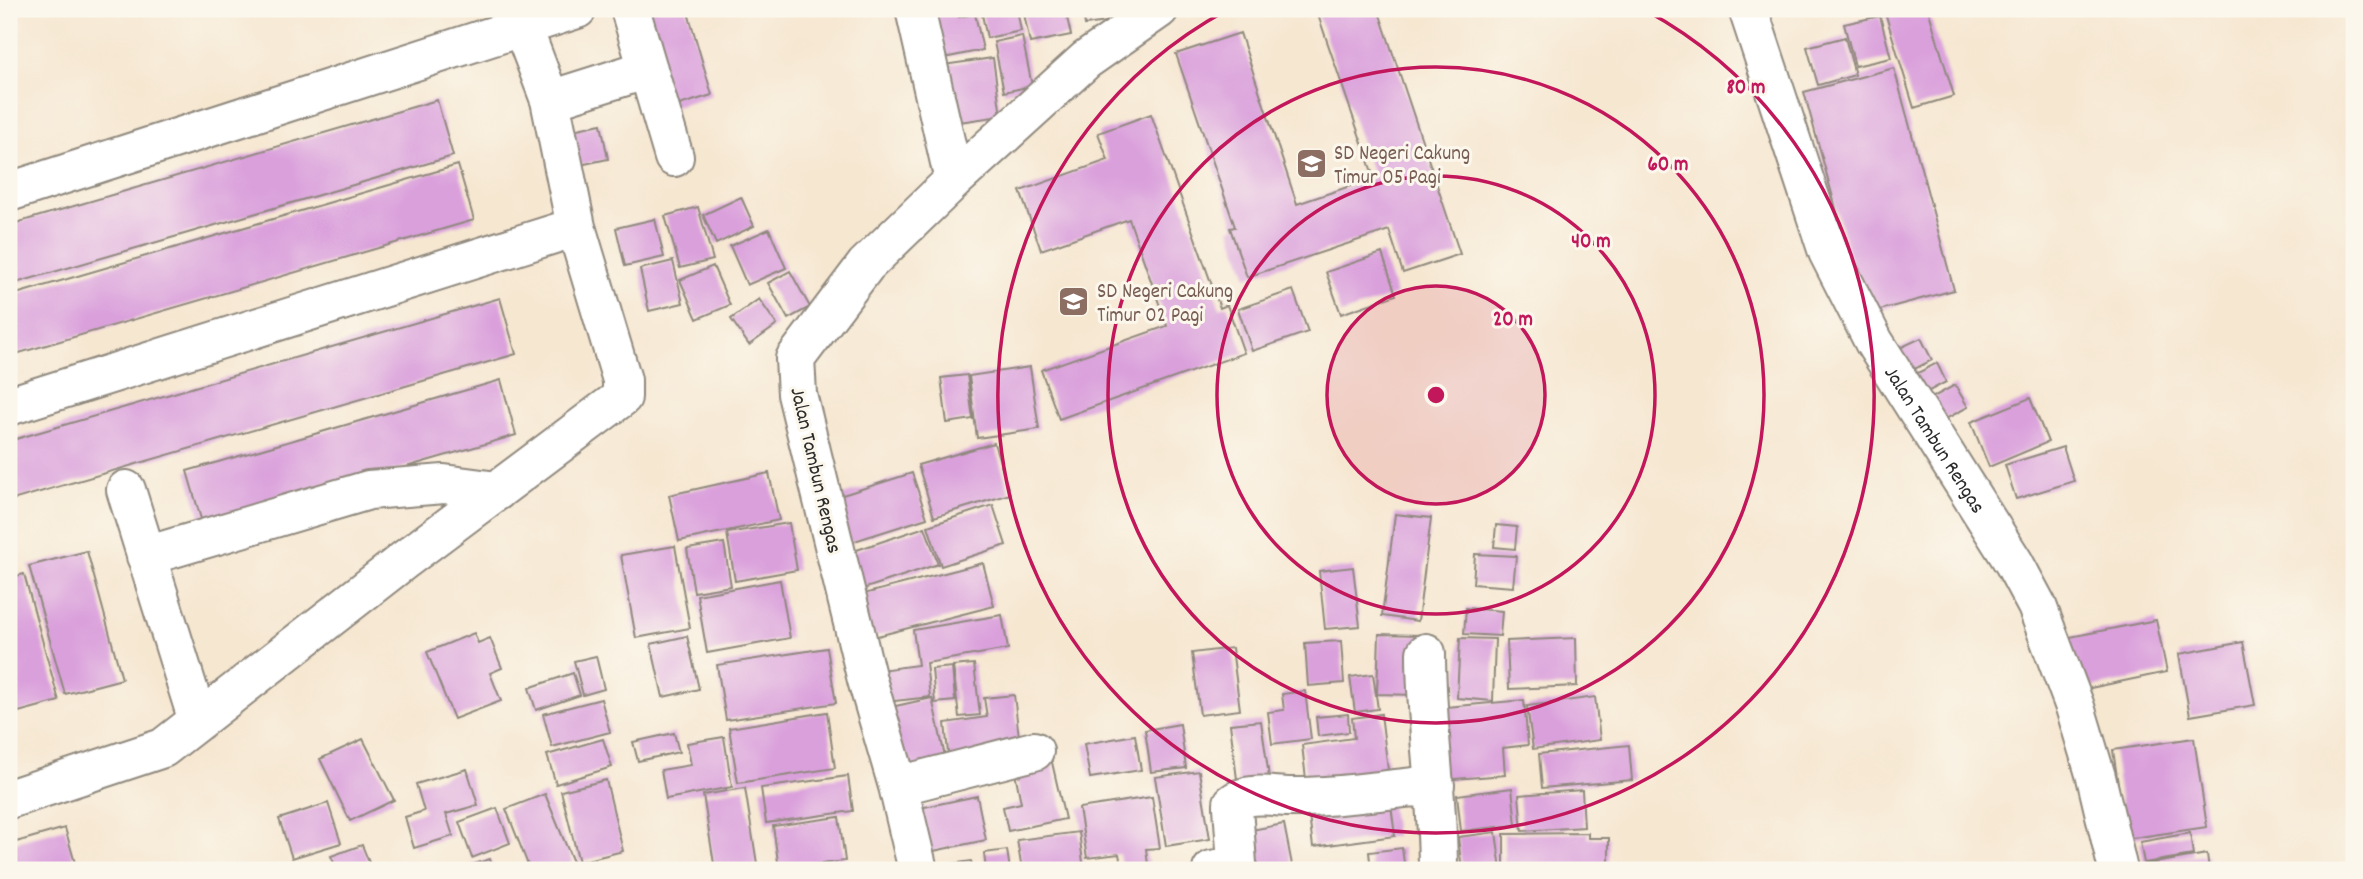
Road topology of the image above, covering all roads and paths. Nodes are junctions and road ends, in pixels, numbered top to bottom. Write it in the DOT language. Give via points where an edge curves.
graph roads {
  1 [pos="577,9"];
  2 [pos="630,9"];
  3 [pos="915,9"];
  4 [pos="1159,9"];
  5 [pos="1748,9"];
  6 [pos="522,26"];
  7 [pos="648,69"];
  8 [pos="550,100"];
  9 [pos="674,157"];
  10 [pos="954,180"];
  11 [pos="9,192"];
  12 [pos="576,227"];
  13 [pos="9,406"];
  14 [pos="126,490"];
  15 [pos="496,491"];
  16 [pos="146,556"];
  17 [pos="1426,653"];
  18 [pos="198,721"];
  19 [pos="1034,751"];
  20 [pos="1435,785"];
  21 [pos="898,786"];
  22 [pos="9,799"];
  23 [pos="918,870"];
  24 [pos="1212,870"];
  25 [pos="1438,870"];
  26 [pos="2118,870"];
  1 -- 6 [label="street"];
  2 -- 7 [label="street"];
  3 -- 10 [label="street"];
  4 -- 10 [label="street, Jalan Tambun Rengas" via="1086,60"];
  5 -- 26 [label="street, Jalan Tambun Rengas" via="1828,253 1874,342 2037,606 2075,707"];
  6 -- 8 [label="street"];
  6 -- 11 [label="street"];
  7 -- 8 [label="street"];
  7 -- 9 [label="street"];
  8 -- 12 [label="street"];
  10 -- 21 [label="street, Jalan Tambun Rengas" via="866,265 795,359 797,394 867,680"];
  12 -- 13 [label="street"];
  12 -- 15 [label="street" via="622,380 622,397"];
  14 -- 16 [label="street"];
  15 -- 16 [label="street" via="444,484 369,490"];
  15 -- 18 [label="street"];
  16 -- 18 [label="street"];
  17 -- 20 [label="street" via="1426,706"];
  18 -- 22 [label="street" via="163,748"];
  19 -- 21 [label="street"];
  20 -- 24 [label="street" via="1237,800 1233,803 1237,864"];
  20 -- 25 [label="street"];
  21 -- 23 [label="street, Jalan Tambun Rengas"];
}
